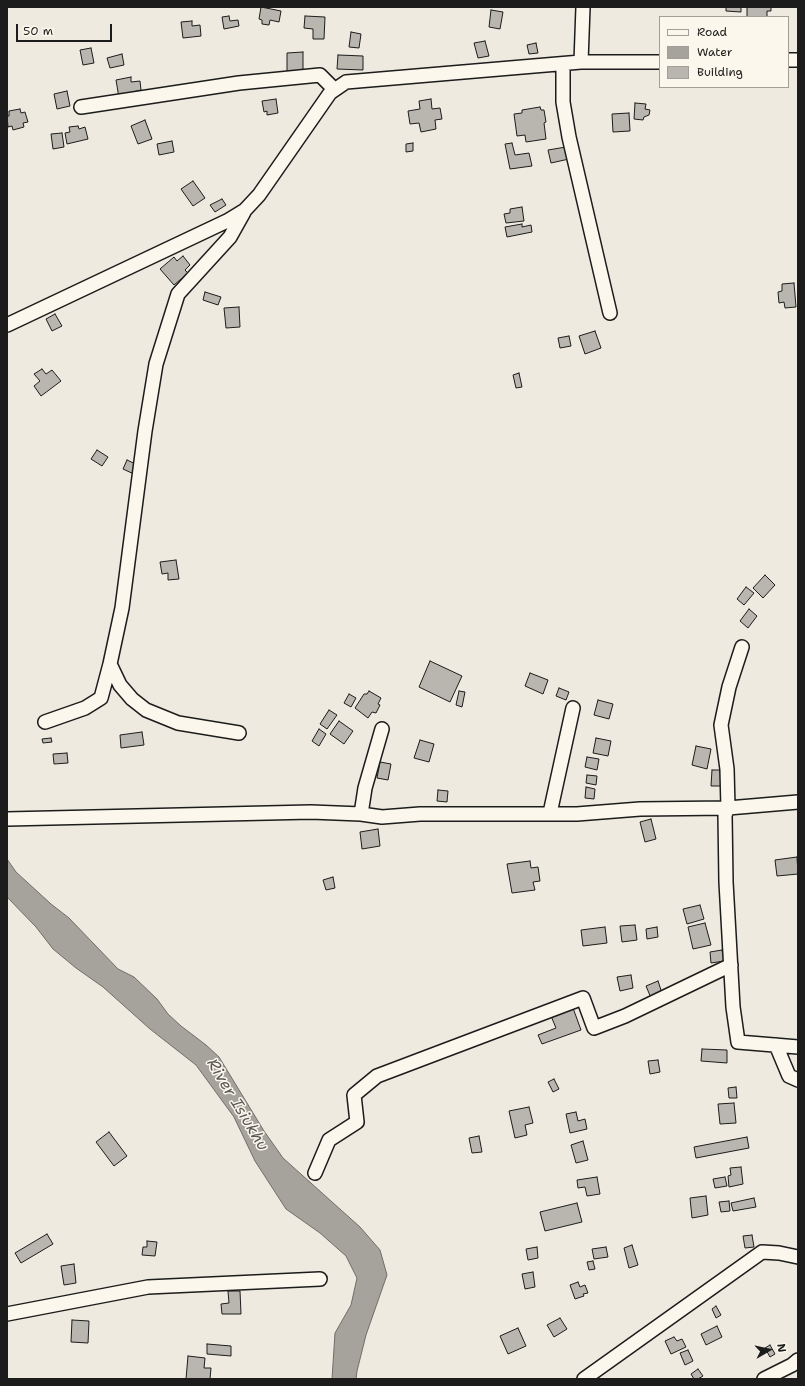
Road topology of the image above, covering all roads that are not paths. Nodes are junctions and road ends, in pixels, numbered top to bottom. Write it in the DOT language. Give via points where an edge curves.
graph roads {
  1 [pos="583,7"];
  2 [pos="580,62"];
  3 [pos="659,62"];
  4 [pos="563,64"];
  5 [pos="334,90"];
  6 [pos="81,107"];
  7 [pos="245,210"];
  8 [pos="610,313"];
  9 [pos="7,325"];
  10 [pos="742,647"];
  11 [pos="110,664"];
  12 [pos="573,708"];
  13 [pos="45,722"];
  14 [pos="382,729"];
  15 [pos="239,733"];
  16 [pos="798,802"];
  17 [pos="728,808"];
  18 [pos="550,813"];
  19 [pos="361,814"];
  20 [pos="7,819"];
  21 [pos="730,965"];
  22 [pos="776,1046"];
  23 [pos="798,1047"];
  24 [pos="798,1080"];
  25 [pos="314,1173"];
  26 [pos="798,1257"];
  27 [pos="320,1279"];
  28 [pos="7,1314"];
  29 [pos="798,1360"];
  30 [pos="584,1379"];
  31 [pos="764,1379"];
  1 -- 2 [label="street"];
  2 -- 3 [label="street"];
  2 -- 4 [label="street"];
  4 -- 5 [label="street" via="346,82"];
  4 -- 8 [label="street" via="563,102 569,137"];
  5 -- 6 [label="street" via="320,75 239,83"];
  5 -- 7 [label="street" via="259,195"];
  7 -- 9 [label="street" via="228,221"];
  7 -- 11 [label="street" via="230,237 178,294 156,364 144,431 122,608"];
  10 -- 17 [label="street" via="729,687 721,725 727,769"];
  11 -- 13 [label="street" via="101,698 85,708"];
  11 -- 15 [label="street" via="120,685 146,710 178,722"];
  12 -- 18 [label="street"];
  14 -- 19 [label="street"];
  16 -- 17 [label="street"];
  17 -- 18 [label="street"];
  17 -- 21 [label="street" via="725,815"];
  18 -- 19 [label="street" via="382,816"];
  19 -- 20 [label="street" via="304,812"];
  21 -- 22 [label="street" via="738,1042"];
  21 -- 25 [label="street" via="625,1016 594,1028 582,998 377,1076 354,1095 357,1122 329,1140"];
  22 -- 23 [label="street"];
  22 -- 24 [label="street" via="789,1076"];
  26 -- 30 [label="street" via="762,1252"];
  27 -- 28 [label="street" via="148,1287"];
  29 -- 31 [label="street"];
}
